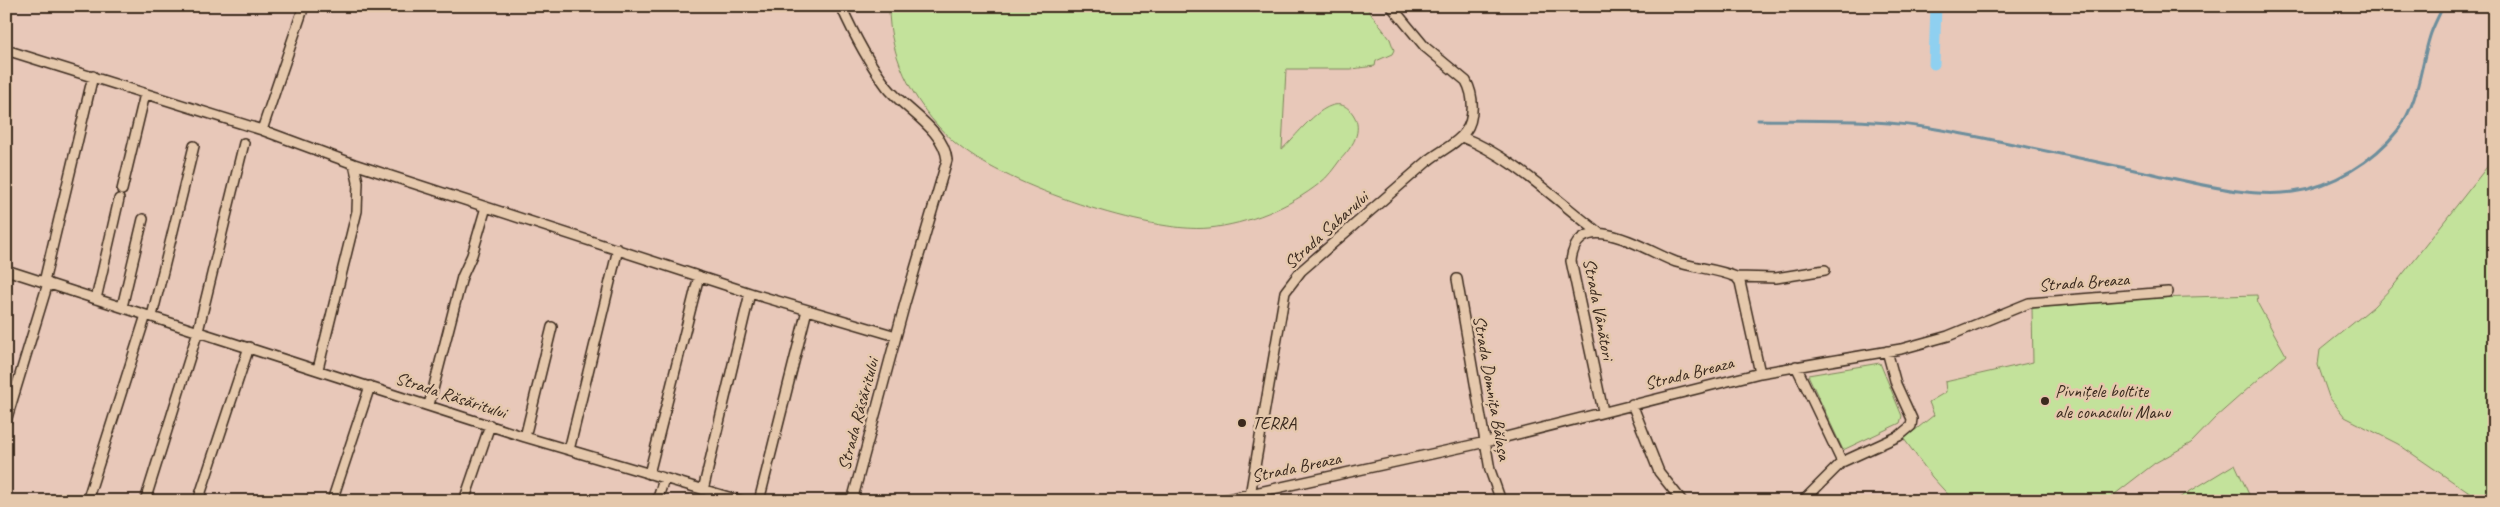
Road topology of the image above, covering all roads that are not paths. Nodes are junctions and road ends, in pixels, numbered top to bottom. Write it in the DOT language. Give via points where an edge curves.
graph roads {
  1 [pos="304,6"];
  2 [pos="841,6"];
  3 [pos="1391,6"];
  4 [pos="6,50"];
  5 [pos="93,76"];
  6 [pos="145,94"];
  7 [pos="262,130"];
  8 [pos="1462,137"];
  9 [pos="244,143"];
  10 [pos="194,146"];
  11 [pos="354,164"];
  12 [pos="486,207"];
  13 [pos="143,219"];
  14 [pos="1598,232"];
  15 [pos="618,249"];
  16 [pos="6,270"];
  17 [pos="1825,270"];
  18 [pos="699,276"];
  19 [pos="1736,277"];
  20 [pos="1457,279"];
  21 [pos="46,283"];
  22 [pos="2168,292"];
  23 [pos="750,293"];
  24 [pos="96,299"];
  25 [pos="122,307"];
  26 [pos="807,310"];
  27 [pos="149,315"];
  28 [pos="552,328"];
  29 [pos="198,331"];
  30 [pos="896,336"];
  31 [pos="249,347"];
  32 [pos="1887,351"];
  33 [pos="1796,366"];
  34 [pos="318,369"];
  35 [pos="1760,373"];
  36 [pos="370,386"];
  37 [pos="1632,404"];
  38 [pos="429,405"];
  39 [pos="1603,411"];
  40 [pos="6,421"];
  41 [pos="490,425"];
  42 [pos="525,436"];
  43 [pos="1486,442"];
  44 [pos="569,450"];
  45 [pos="1842,462"];
  46 [pos="649,474"];
  47 [pos="664,479"];
  48 [pos="703,490"];
  49 [pos="1249,498"];
  50 [pos="87,501"];
  51 [pos="145,501"];
  52 [pos="198,501"];
  53 [pos="332,501"];
  54 [pos="464,501"];
  55 [pos="657,501"];
  56 [pos="742,501"];
  57 [pos="759,501"];
  58 [pos="852,501"];
  59 [pos="1218,501"];
  60 [pos="1501,501"];
  61 [pos="1682,501"];
  62 [pos="1803,501"];
  1 -- 7 [label="street"];
  2 -- 30 [label="street, Strada Răsăritului" via="861,47 886,84 933,132 947,153 945,173"];
  3 -- 8 [label="street" via="1412,34 1460,75 1470,88 1471,118"];
  4 -- 5 [label="street"];
  5 -- 6 [label="street"];
  5 -- 21 [label="street"];
  6 -- 7 [label="street"];
  6 -- 24 [label="street"];
  7 -- 11 [label="street"];
  8 -- 14 [label="street" via="1514,166"];
  8 -- 49 [label="street, Strada Sabarului" via="1434,156 1317,258 1285,292"];
  9 -- 29 [label="street"];
  10 -- 27 [label="street"];
  11 -- 12 [label="street"];
  11 -- 34 [label="street" via="358,210"];
  12 -- 15 [label="street"];
  12 -- 38 [label="street" via="462,277"];
  13 -- 25 [label="street"];
  14 -- 19 [label="street, Strada Vânători" via="1614,234 1674,261"];
  14 -- 39 [label="street, Strada Vânători" via="1575,245 1571,261"];
  15 -- 18 [label="street"];
  15 -- 44 [label="street"];
  16 -- 21 [label="street, Strada Răsăritului"];
  17 -- 19 [label="street, Strada Vânători" via="1776,278"];
  18 -- 23 [label="street"];
  18 -- 46 [label="street"];
  19 -- 35 [label="street" via="1740,282"];
  20 -- 43 [label="street, Strada Domnița Bălașa"];
  21 -- 24 [label="street, Strada Răsăritului"];
  21 -- 40 [label="street"];
  22 -- 32 [label="street, Strada Breaza" via="2029,303 1948,336"];
  23 -- 26 [label="street"];
  23 -- 48 [label="street"];
  24 -- 25 [label="street, Strada Răsăritului"];
  25 -- 27 [label="street, Strada Răsăritului"];
  26 -- 30 [label="street"];
  26 -- 57 [label="street"];
  27 -- 29 [label="street, Strada Răsăritului"];
  27 -- 50 [label="street"];
  28 -- 42 [label="street"];
  29 -- 31 [label="street, Strada Răsăritului"];
  29 -- 51 [label="street"];
  30 -- 58 [label="street, Strada Răsăritului"];
  31 -- 34 [label="street, Strada Răsăritului"];
  31 -- 52 [label="street"];
  32 -- 33 [label="street, Strada Breaza"];
  32 -- 45 [label="street" via="1896,384 1912,419 1911,426 1900,436"];
  33 -- 35 [label="street, Strada Breaza"];
  33 -- 45 [label="street"];
  34 -- 36 [label="street, Strada Răsăritului"];
  35 -- 37 [label="street, Strada Breaza"];
  36 -- 38 [label="street, Strada Răsăritului"];
  36 -- 53 [label="street"];
  37 -- 39 [label="street, Strada Breaza"];
  37 -- 61 [label="street" via="1659,472"];
  38 -- 41 [label="street, Strada Răsăritului"];
  39 -- 43 [label="street, Strada Breaza"];
  41 -- 42 [label="street, Strada Răsăritului"];
  41 -- 54 [label="street"];
  42 -- 44 [label="street, Strada Răsăritului"];
  43 -- 49 [label="street, Strada Breaza"];
  43 -- 60 [label="street, Strada Domnița Bălașa" via="1490,470"];
  44 -- 46 [label="street, Strada Răsăritului"];
  45 -- 62 [label="street"];
  46 -- 47 [label="street, Strada Răsăritului"];
  47 -- 48 [label="street, Strada Răsăritului"];
  47 -- 55 [label="street"];
  48 -- 56 [label="street, Strada Răsăritului"];
  49 -- 59 [label="street, Strada Breaza"];
}
